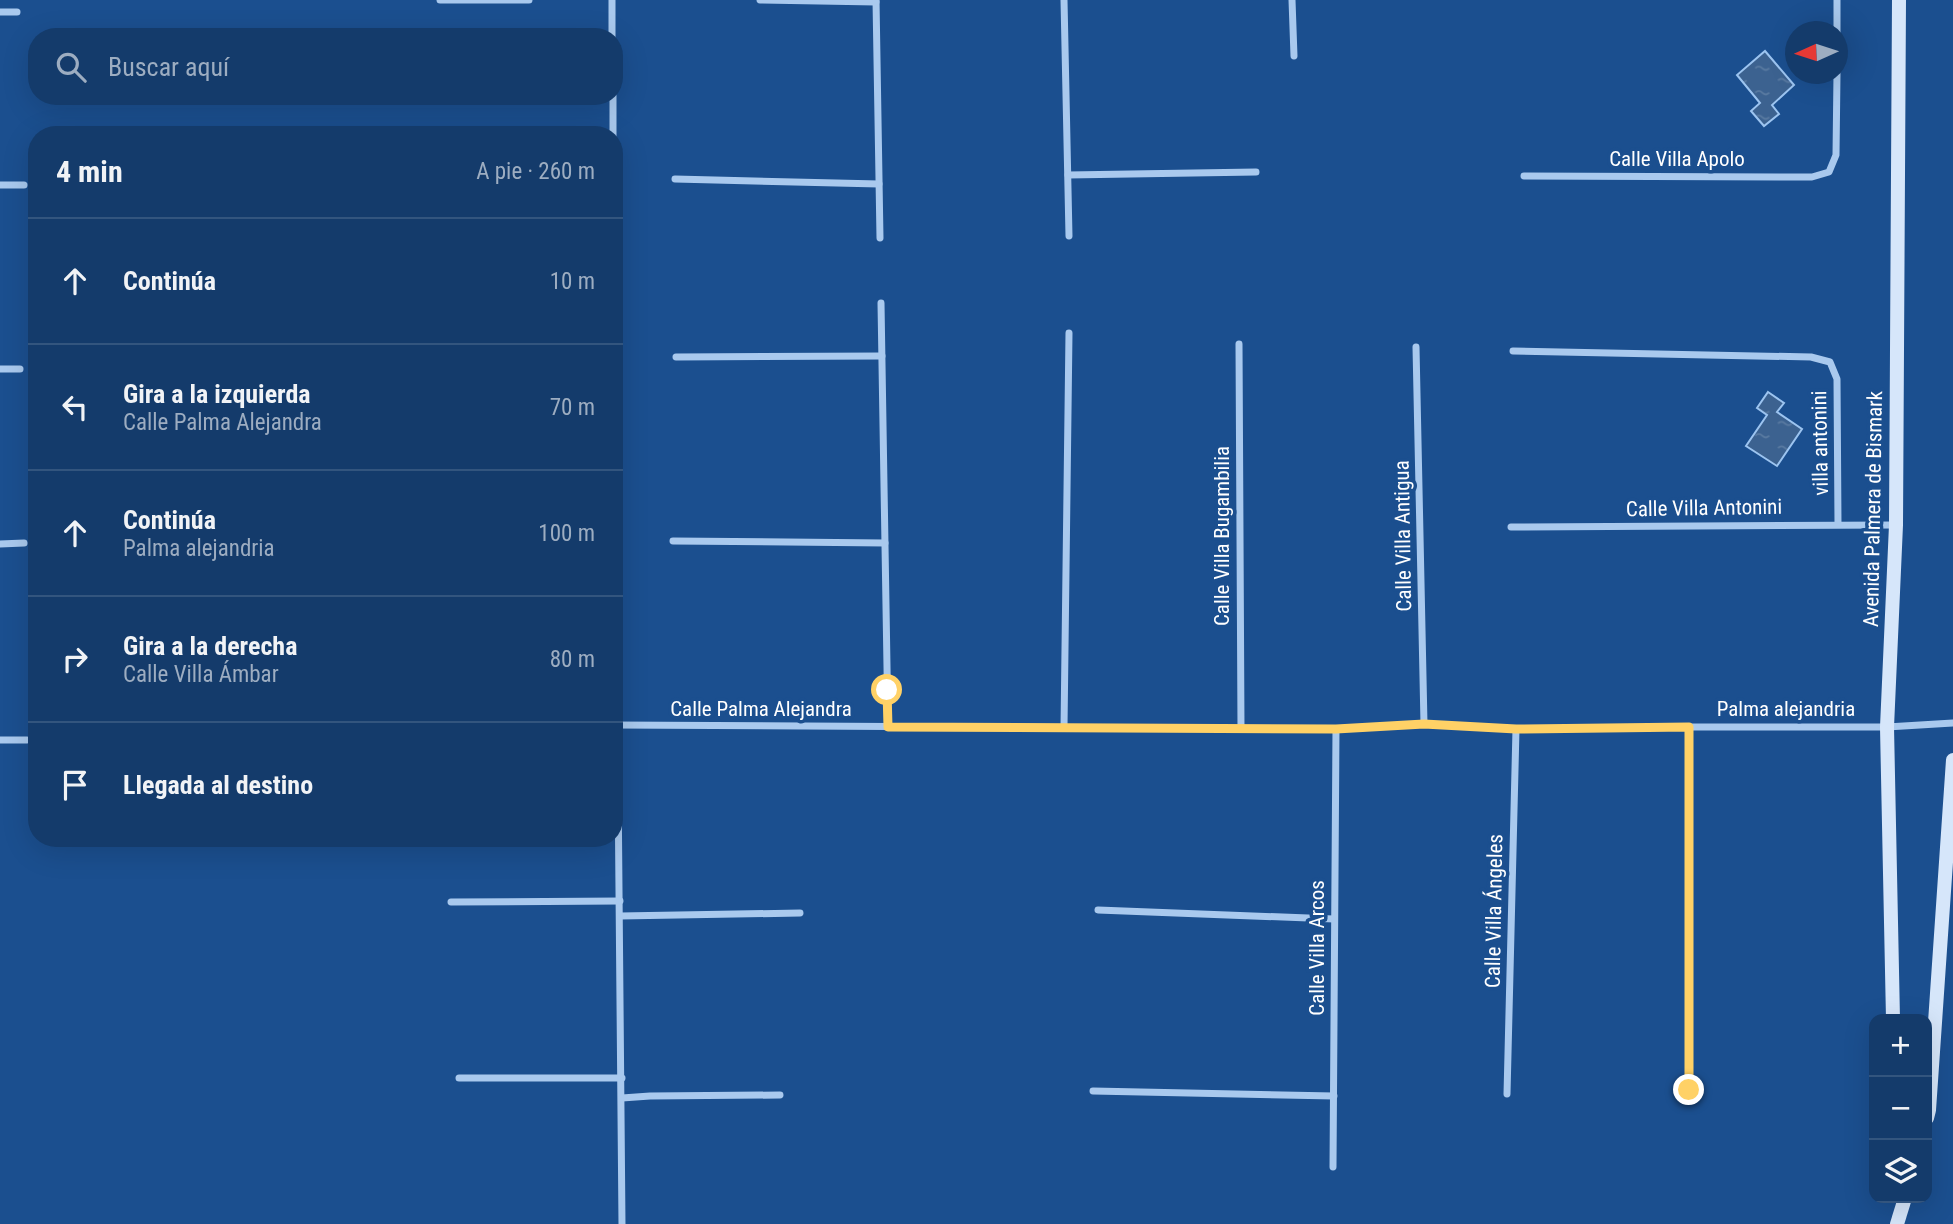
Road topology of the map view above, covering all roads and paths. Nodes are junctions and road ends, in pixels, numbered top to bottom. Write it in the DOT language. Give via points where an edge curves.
graph roads {
  1 [pos="440,0"];
  2 [pos="529,0"];
  3 [pos="612,0"];
  4 [pos="760,0"];
  5 [pos="1064,0"];
  6 [pos="1292,0"];
  7 [pos="1837,0"];
  8 [pos="1899,0"];
  9 [pos="876,1"];
  10 [pos="0,12"];
  11 [pos="17,12"];
  12 [pos="1837,21"];
  13 [pos="612,28"];
  14 [pos="1294,57"];
  15 [pos="1837,84"];
  16 [pos="613,105"];
  17 [pos="613,126"];
  18 [pos="1256,172"];
  19 [pos="1068,175"];
  20 [pos="1524,176"];
  21 [pos="675,178"];
  22 [pos="879,184"];
  23 [pos="0,185"];
  24 [pos="24,185"];
  25 [pos="1069,236"];
  26 [pos="880,238"];
  27 [pos="881,303"];
  28 [pos="1069,333"];
  29 [pos="1239,344"];
  30 [pos="1416,347"];
  31 [pos="1513,351"];
  32 [pos="882,356"];
  33 [pos="676,357"];
  34 [pos="0,369"];
  35 [pos="20,369"];
  36 [pos="1838,524"];
  37 [pos="1896,525"];
  38 [pos="1511,527"];
  39 [pos="673,541"];
  40 [pos="24,543"];
  41 [pos="0,544"];
  42 [pos="885,544"];
  43 [pos="1953,723"];
  44 [pos="1424,724"];
  45 [pos="623,725"];
  46 [pos="888,727"];
  47 [pos="1689,727"];
  48 [pos="1887,727"];
  49 [pos="1064,728"];
  50 [pos="1241,728"];
  51 [pos="1336,729"];
  52 [pos="1516,729"];
  53 [pos="0,740"];
  54 [pos="27,740"];
  55 [pos="1953,760"];
  56 [pos="618,847"];
  57 [pos="620,901"];
  58 [pos="451,902"];
  59 [pos="1098,910"];
  60 [pos="800,913"];
  61 [pos="620,916"];
  62 [pos="1334,919"];
  63 [pos="1893,1014"];
  64 [pos="1931,1077"];
  65 [pos="459,1078"];
  66 [pos="621,1078"];
  67 [pos="1689,1090"];
  68 [pos="1093,1091"];
  69 [pos="1507,1094"];
  70 [pos="780,1095"];
  71 [pos="1334,1096"];
  72 [pos="622,1098"];
  73 [pos="1333,1167"];
  74 [pos="1897,1203"];
  75 [pos="1904,1203"];
  76 [pos="622,1224"];
  77 [pos="1898,1224"];
  1 -- 2 [label="street"];
  3 -- 13 [label="street"];
  4 -- 9 [label="street"];
  5 -- 19 [label="street"];
  6 -- 14 [label="street"];
  7 -- 12 [label="street"];
  8 -- 37 [label="street, Avenida Palmera de Bismark"];
  9 -- 22 [label="street"];
  10 -- 11 [label="street"];
  15 -- 20 [label="street, Calle Villa Apolo" via="1836,155 1829,173 1812,177"];
  16 -- 17 [label="street"];
  18 -- 19 [label="street"];
  19 -- 25 [label="street"];
  21 -- 22 [label="street"];
  22 -- 26 [label="street"];
  23 -- 24 [label="street"];
  27 -- 32 [label="street"];
  28 -- 49 [label="street"];
  29 -- 50 [label="street, Calle Villa Bugambilia"];
  30 -- 44 [label="street, Calle Villa Antigua"];
  31 -- 36 [label="street, villa antonini" via="1811,357 1830,362 1837,379"];
  32 -- 33 [label="street"];
  32 -- 42 [label="street"];
  34 -- 35 [label="street"];
  36 -- 37 [label="street, Calle Villa Antonini"];
  36 -- 38 [label="street, Calle Villa Antonini"];
  37 -- 48 [label="street, Avenida Palmera de Bismark"];
  39 -- 42 [label="street"];
  40 -- 41 [label="street"];
  42 -- 46 [label="street"];
  43 -- 48 [label="street, Palma alejandria"];
  44 -- 51 [label="street, Palma alejandria"];
  44 -- 52 [label="street, Palma alejandria"];
  45 -- 46 [label="street, Calle Palma Alejandra"];
  46 -- 49 [label="street, Calle Palma Alejandra"];
  47 -- 48 [label="street, Palma alejandria"];
  47 -- 52 [label="street, Palma alejandria"];
  47 -- 67 [label="street"];
  48 -- 63 [label="street, Avenida Palmera de Bismark"];
  49 -- 50 [label="street, Calle Palma Alejandra"];
  50 -- 51 [label="street, Palma alejandria"];
  51 -- 62 [label="street, Calle Villa Arcos"];
  52 -- 69 [label="street, Calle Villa Ángeles"];
  53 -- 54 [label="street"];
  55 -- 64 [label="street"];
  56 -- 57 [label="street"];
  57 -- 58 [label="street"];
  57 -- 61 [label="street"];
  59 -- 62 [label="street"];
  60 -- 61 [label="street"];
  61 -- 66 [label="street"];
  62 -- 71 [label="street, Calle Villa Arcos"];
  65 -- 66 [label="street"];
  66 -- 72 [label="street"];
  68 -- 71 [label="street"];
  70 -- 72 [label="street"];
  71 -- 73 [label="street, Calle Villa Arcos"];
  72 -- 76 [label="street"];
  74 -- 77 [label="street"];
  75 -- 77 [label="street"];
}
